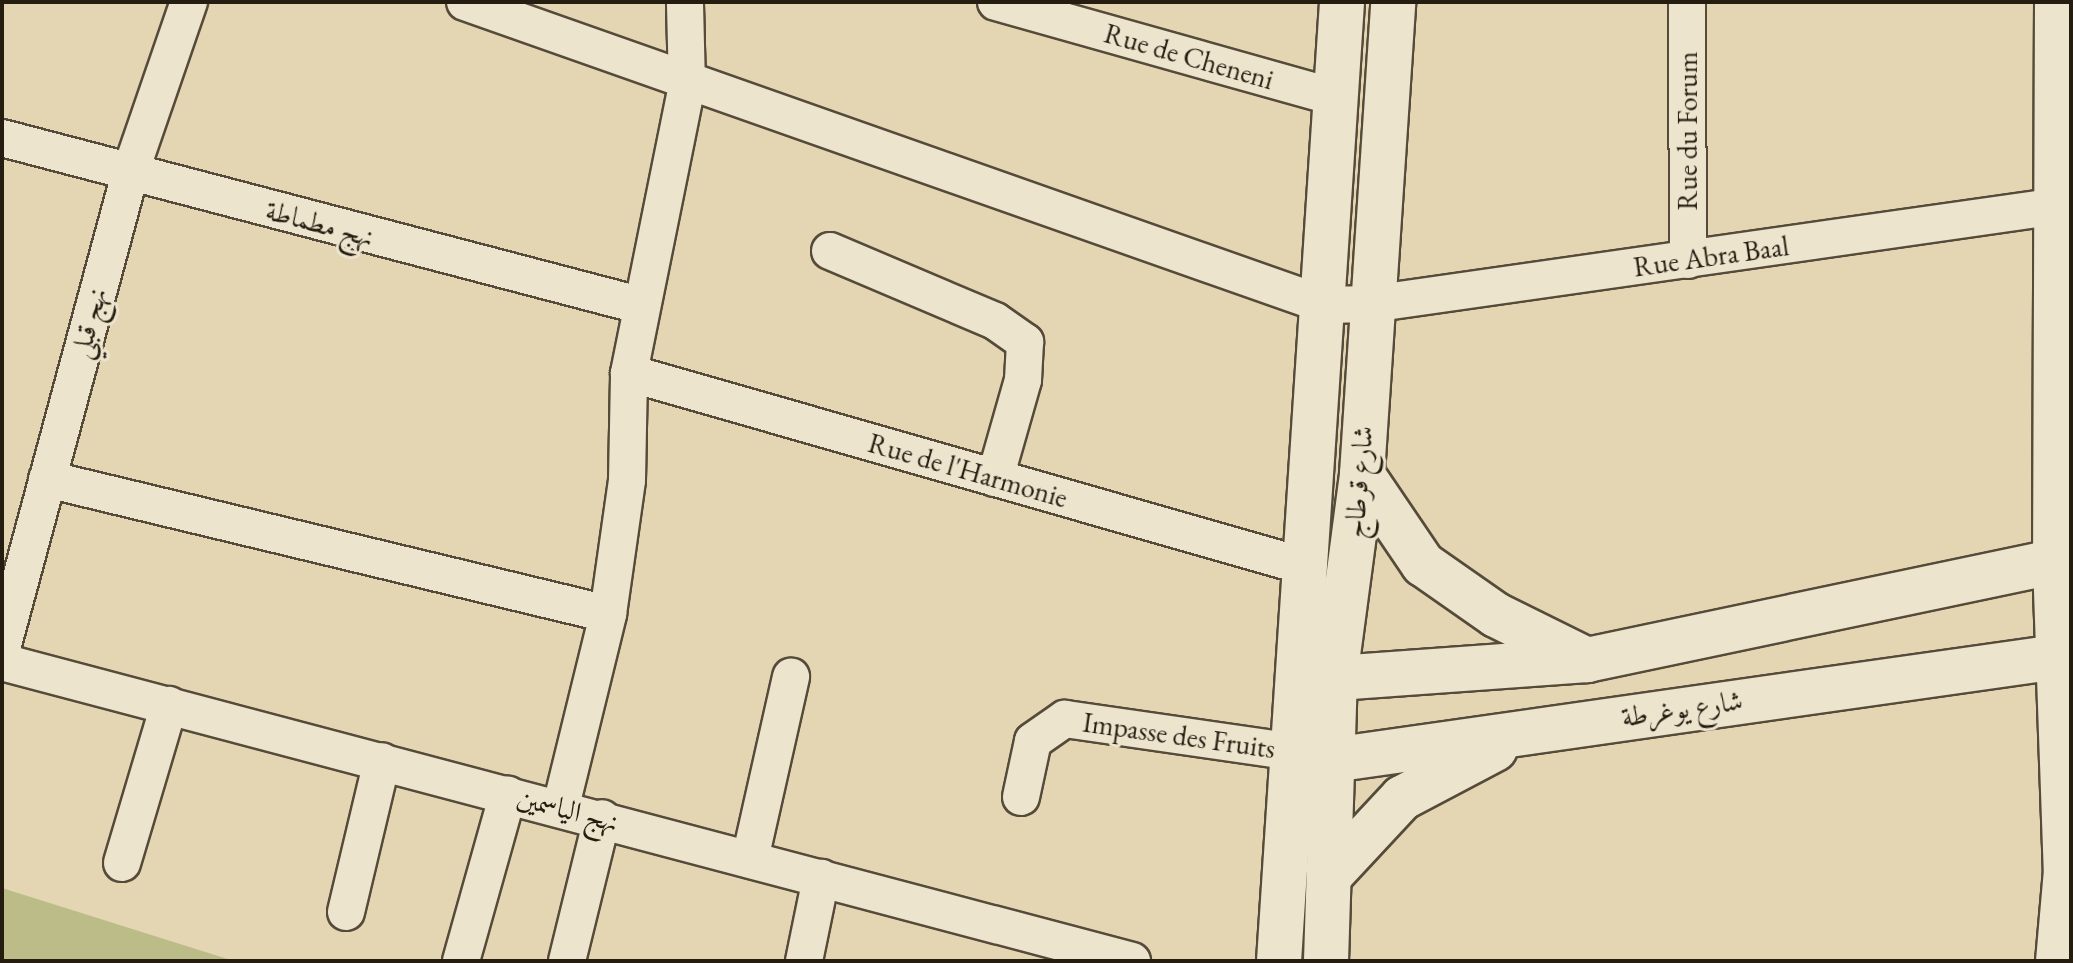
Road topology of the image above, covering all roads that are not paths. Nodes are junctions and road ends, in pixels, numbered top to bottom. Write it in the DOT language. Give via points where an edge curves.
graph roads {
  1 [pos="189,2"];
  2 [pos="465,2"];
  3 [pos="685,2"];
  4 [pos="996,2"];
  5 [pos="1342,2"];
  6 [pos="1393,2"];
  7 [pos="1687,2"];
  8 [pos="2053,2"];
  9 [pos="687,86"];
  10 [pos="1337,98"];
  11 [pos="2,138"];
  12 [pos="130,173"];
  13 [pos="2051,207"];
  14 [pos="830,251"];
  15 [pos="1688,260"];
  16 [pos="1371,304"];
  17 [pos="639,305"];
  18 [pos="1325,305"];
  19 [pos="629,373"];
  20 [pos="1362,474"];
  21 [pos="995,478"];
  22 [pos="47,479"];
  23 [pos="2061,560"];
  24 [pos="1307,567"];
  25 [pos="608,614"];
  26 [pos="2,648"];
  27 [pos="2062,656"];
  28 [pos="1587,660"];
  29 [pos="2,662"];
  30 [pos="791,677"];
  31 [pos="1317,679"];
  32 [pos="169,705"];
  33 [pos="1548,726"];
  34 [pos="1307,759"];
  35 [pos="382,761"];
  36 [pos="508,794"];
  37 [pos="1021,797"];
  38 [pos="561,806"];
  39 [pos="602,818"];
  40 [pos="750,859"];
  41 [pos="122,863"];
  42 [pos="2066,869"];
  43 [pos="1334,871"];
  44 [pos="821,878"];
  45 [pos="346,912"];
  46 [pos="1049,951"];
  47 [pos="461,961"];
  48 [pos="567,961"];
  49 [pos="804,961"];
  50 [pos="1132,961"];
  51 [pos="1279,961"];
  52 [pos="1326,961"];
  53 [pos="2054,961"];
  1 -- 12 [label="street, نهج قبلي"];
  2 -- 9 [label="street"];
  3 -- 9 [label="street"];
  4 -- 10 [label="street, Rue de Cheneni"];
  5 -- 10 [label="street, شارع قرطاج"];
  6 -- 16 [label="street, شارع قرطاج"];
  7 -- 15 [label="street, Rue du Forum"];
  8 -- 13 [label="street"];
  9 -- 17 [label="street"];
  9 -- 18 [label="street"];
  10 -- 18 [label="street, شارع قرطاج"];
  11 -- 12 [label="street, نهج مطماطة"];
  12 -- 17 [label="street, نهج مطماطة"];
  12 -- 22 [label="street, نهج قبلي"];
  13 -- 15 [label="street, Rue Abra Baal"];
  13 -- 23 [label="street"];
  14 -- 21 [label="street" via="995,321 1025,342 1023,380"];
  15 -- 16 [label="street, Rue Abra Baal"];
  16 -- 18 [label="street, Rue Abra Baal"];
  16 -- 20 [label="street, شارع قرطاج"];
  17 -- 19 [label="street"];
  18 -- 24 [label="street, شارع قرطاج"];
  19 -- 21 [label="street, Rue de l'Harmonie"];
  19 -- 25 [label="street" via="627,480"];
  20 -- 28 [label="street" via="1423,564 1496,615"];
  20 -- 31 [label="street, شارع قرطاج"];
  21 -- 24 [label="street, Rue de l'Harmonie"];
  22 -- 25 [label="street"];
  22 -- 26 [label="street, نهج قبلي"];
  23 -- 27 [label="street"];
  23 -- 28 [label="street"];
  24 -- 31 [label="street, شارع قرطاج"];
  25 -- 38 [label="street"];
  27 -- 33 [label="street, شارع يوغرطة"];
  27 -- 42 [label="street"];
  28 -- 31 [label="street"];
  29 -- 32 [label="street, نهج الياسمين"];
  30 -- 40 [label="street"];
  31 -- 34 [label="street, شارع قرطاج"];
  32 -- 35 [label="street, نهج الياسمين"];
  32 -- 41 [label="street"];
  33 -- 34 [label="street, شارع يوغرطة"];
  33 -- 43 [label="street" via="1402,798"];
  34 -- 37 [label="street, Impasse des Fruits" via="1065,719 1033,741"];
  34 -- 43 [label="street, شارع قرطاج"];
  34 -- 51 [label="street, شارع قرطاج"];
  35 -- 36 [label="street, نهج الياسمين"];
  35 -- 45 [label="street"];
  36 -- 38 [label="street, نهج الياسمين"];
  36 -- 47 [label="street"];
  38 -- 39 [label="street, نهج الياسمين"];
  39 -- 40 [label="street, نهج الياسمين"];
  39 -- 48 [label="street"];
  40 -- 44 [label="street, نهج الياسمين"];
  42 -- 53 [label="street"];
  43 -- 52 [label="street, شارع قرطاج"];
  44 -- 46 [label="street, نهج الياسمين"];
  44 -- 49 [label="street"];
  46 -- 50 [label="street, نهج الياسمين"];
}
